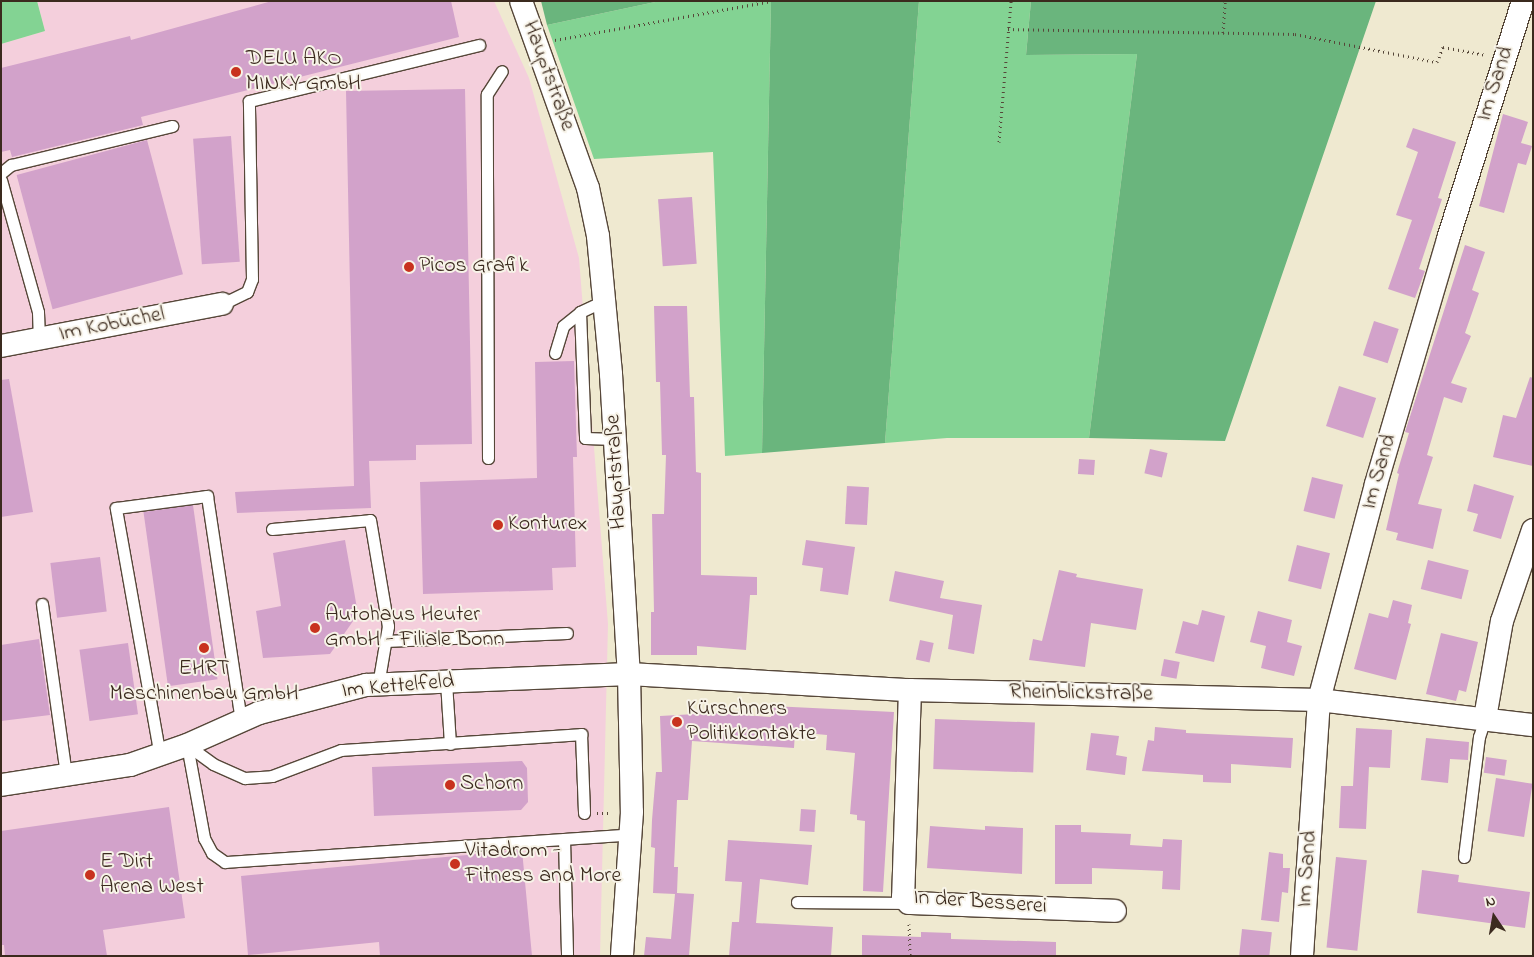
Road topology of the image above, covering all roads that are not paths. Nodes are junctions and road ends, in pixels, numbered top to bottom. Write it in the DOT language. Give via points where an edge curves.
graph roads {
  1 [pos="521,1"];
  2 [pos="1523,1"];
  3 [pos="479,45"];
  4 [pos="502,71"];
  5 [pos="172,126"];
  6 [pos="1,173"];
  7 [pos="1,180"];
  8 [pos="604,302"];
  9 [pos="222,304"];
  10 [pos="580,312"];
  11 [pos="40,338"];
  12 [pos="1,346"];
  13 [pos="555,353"];
  14 [pos="615,439"];
  15 [pos="488,458"];
  16 [pos="272,529"];
  17 [pos="1533,530"];
  18 [pos="42,604"];
  19 [pos="567,633"];
  20 [pos="385,641"];
  21 [pos="629,674"];
  22 [pos="446,682"];
  23 [pos="378,685"];
  24 [pos="910,690"];
  25 [pos="1319,700"];
  26 [pos="1485,718"];
  27 [pos="241,720"];
  28 [pos="1533,725"];
  29 [pos="450,744"];
  30 [pos="187,745"];
  31 [pos="160,756"];
  32 [pos="66,775"];
  33 [pos="1,785"];
  34 [pos="584,813"];
  35 [pos="631,834"];
  36 [pos="564,839"];
  37 [pos="1464,857"];
  38 [pos="796,902"];
  39 [pos="909,903"];
  40 [pos="1115,911"];
  41 [pos="567,956"];
  42 [pos="622,956"];
  43 [pos="1302,956"];
  1 -- 8 [label="street, Hauptstraße" via="588,188 598,236"];
  2 -- 25 [label="street, Im Sand" via="1376,484"];
  3 -- 9 [label="lane" via="249,101 252,279 248,292"];
  4 -- 15 [label="lane" via="487,94"];
  5 -- 6 [label="lane" via="11,165"];
  7 -- 11 [label="lane" via="38,312"];
  8 -- 10 [label="lane"];
  8 -- 14 [label="street, Hauptstraße"];
  9 -- 11 [label="street, Im Kobüchel"];
  10 -- 13 [label="lane" via="563,326"];
  10 -- 14 [label="lane" via="585,438"];
  11 -- 12 [label="street, Im Kobüchel"];
  14 -- 21 [label="street, Hauptstraße"];
  16 -- 20 [label="lane" via="370,520 388,626"];
  17 -- 26 [label="street" via="1502,621"];
  18 -- 32 [label="lane"];
  19 -- 20 [label="lane"];
  20 -- 23 [label="lane"];
  21 -- 22 [label="street, Im Kettelfeld"];
  21 -- 24 [label="street, Rheinblickstraße"];
  21 -- 35 [label="street, Hauptstraße"];
  22 -- 23 [label="street, Im Kettelfeld"];
  22 -- 29 [label="lane"];
  23 -- 27 [label="street, Im Kettelfeld" via="315,696"];
  24 -- 25 [label="street, Rheinblickstraße"];
  24 -- 39 [label="street, In der Besserei" via="903,897"];
  25 -- 26 [label="street, Rheinblickstraße"];
  25 -- 43 [label="street, Im Sand"];
  26 -- 28 [label="street, Rheinblickstraße"];
  26 -- 37 [label="lane" via="1479,737"];
  27 -- 30 [label="street, Im Kettelfeld"];
  27 -- 31 [label="lane" via="207,496 116,508"];
  29 -- 30 [label="lane" via="341,750 272,776 245,778 213,764"];
  29 -- 34 [label="lane" via="581,734"];
  30 -- 31 [label="street, Im Kettelfeld"];
  30 -- 36 [label="lane" via="204,838 212,853 225,862"];
  31 -- 32 [label="street, Im Kettelfeld" via="130,765"];
  32 -- 33 [label="street, Im Kettelfeld"];
  35 -- 36 [label="lane"];
  35 -- 42 [label="street, Hauptstraße"];
  36 -- 41 [label="lane"];
  38 -- 39 [label="lane"];
  39 -- 40 [label="street, In der Besserei"];
}
